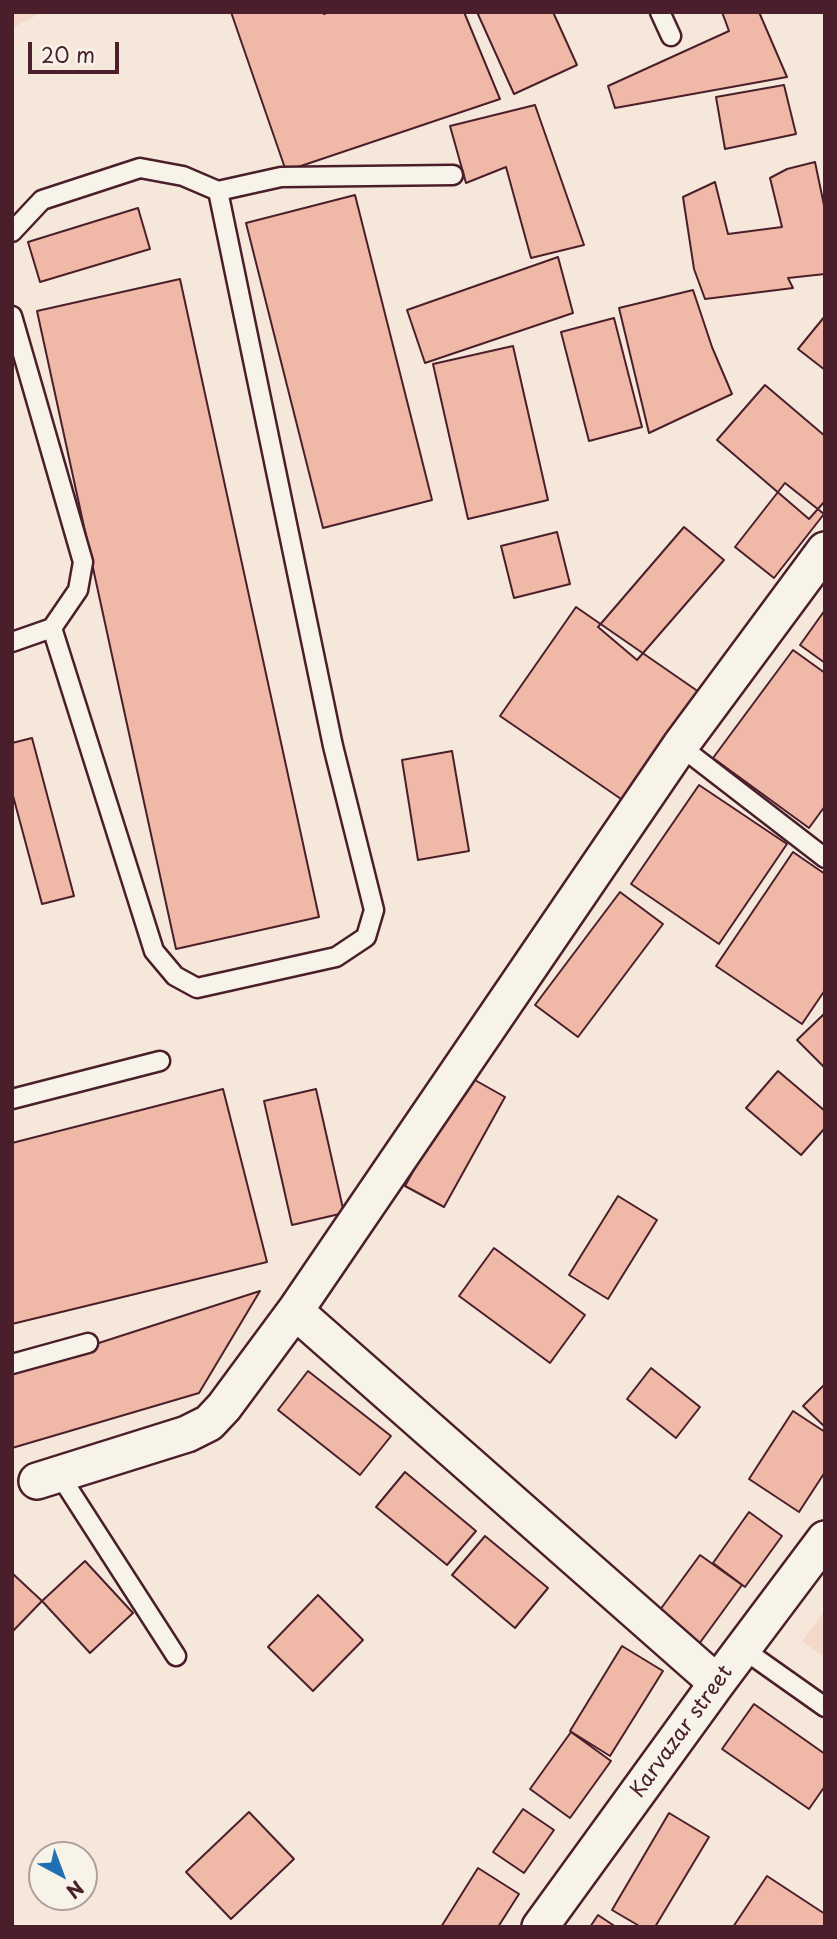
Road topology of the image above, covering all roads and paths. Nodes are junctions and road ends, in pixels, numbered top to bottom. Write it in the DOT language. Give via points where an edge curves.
graph roads {
  1 [pos="660,12"];
  2 [pos="671,36"];
  3 [pos="453,175"];
  4 [pos="218,191"];
  5 [pos="12,232"];
  6 [pos="12,316"];
  7 [pos="825,550"];
  8 [pos="52,628"];
  9 [pos="12,642"];
  10 [pos="680,746"];
  11 [pos="825,858"];
  12 [pos="160,1061"];
  13 [pos="12,1099"];
  14 [pos="295,1311"];
  15 [pos="88,1343"];
  16 [pos="12,1364"];
  17 [pos="48,1478"];
  18 [pos="825,1539"];
  19 [pos="743,1649"];
  20 [pos="176,1657"];
  21 [pos="717,1683"];
  22 [pos="825,1707"];
  23 [pos="540,1927"];
  1 -- 2 [label="lane"];
  3 -- 4 [label="lane" via="281,177"];
  4 -- 5 [label="lane" via="183,176 140,168 43,200"];
  4 -- 8 [label="lane" via="333,746 374,910 366,937 335,957 197,988 175,976 154,951"];
  6 -- 8 [label="lane" via="83,562 78,590"];
  7 -- 10 [label="street"];
  8 -- 9 [label="lane"];
  10 -- 11 [label="lane"];
  10 -- 14 [label="street"];
  12 -- 13 [label="lane"];
  14 -- 17 [label="street" via="209,1423"];
  14 -- 21 [label="street"];
  15 -- 16 [label="lane"];
  17 -- 20 [label="lane"];
  18 -- 19 [label="street, Karvazar street"];
  19 -- 21 [label="street, Karvazar street"];
  19 -- 22 [label="lane"];
  21 -- 23 [label="street, Karvazar street"];
}
